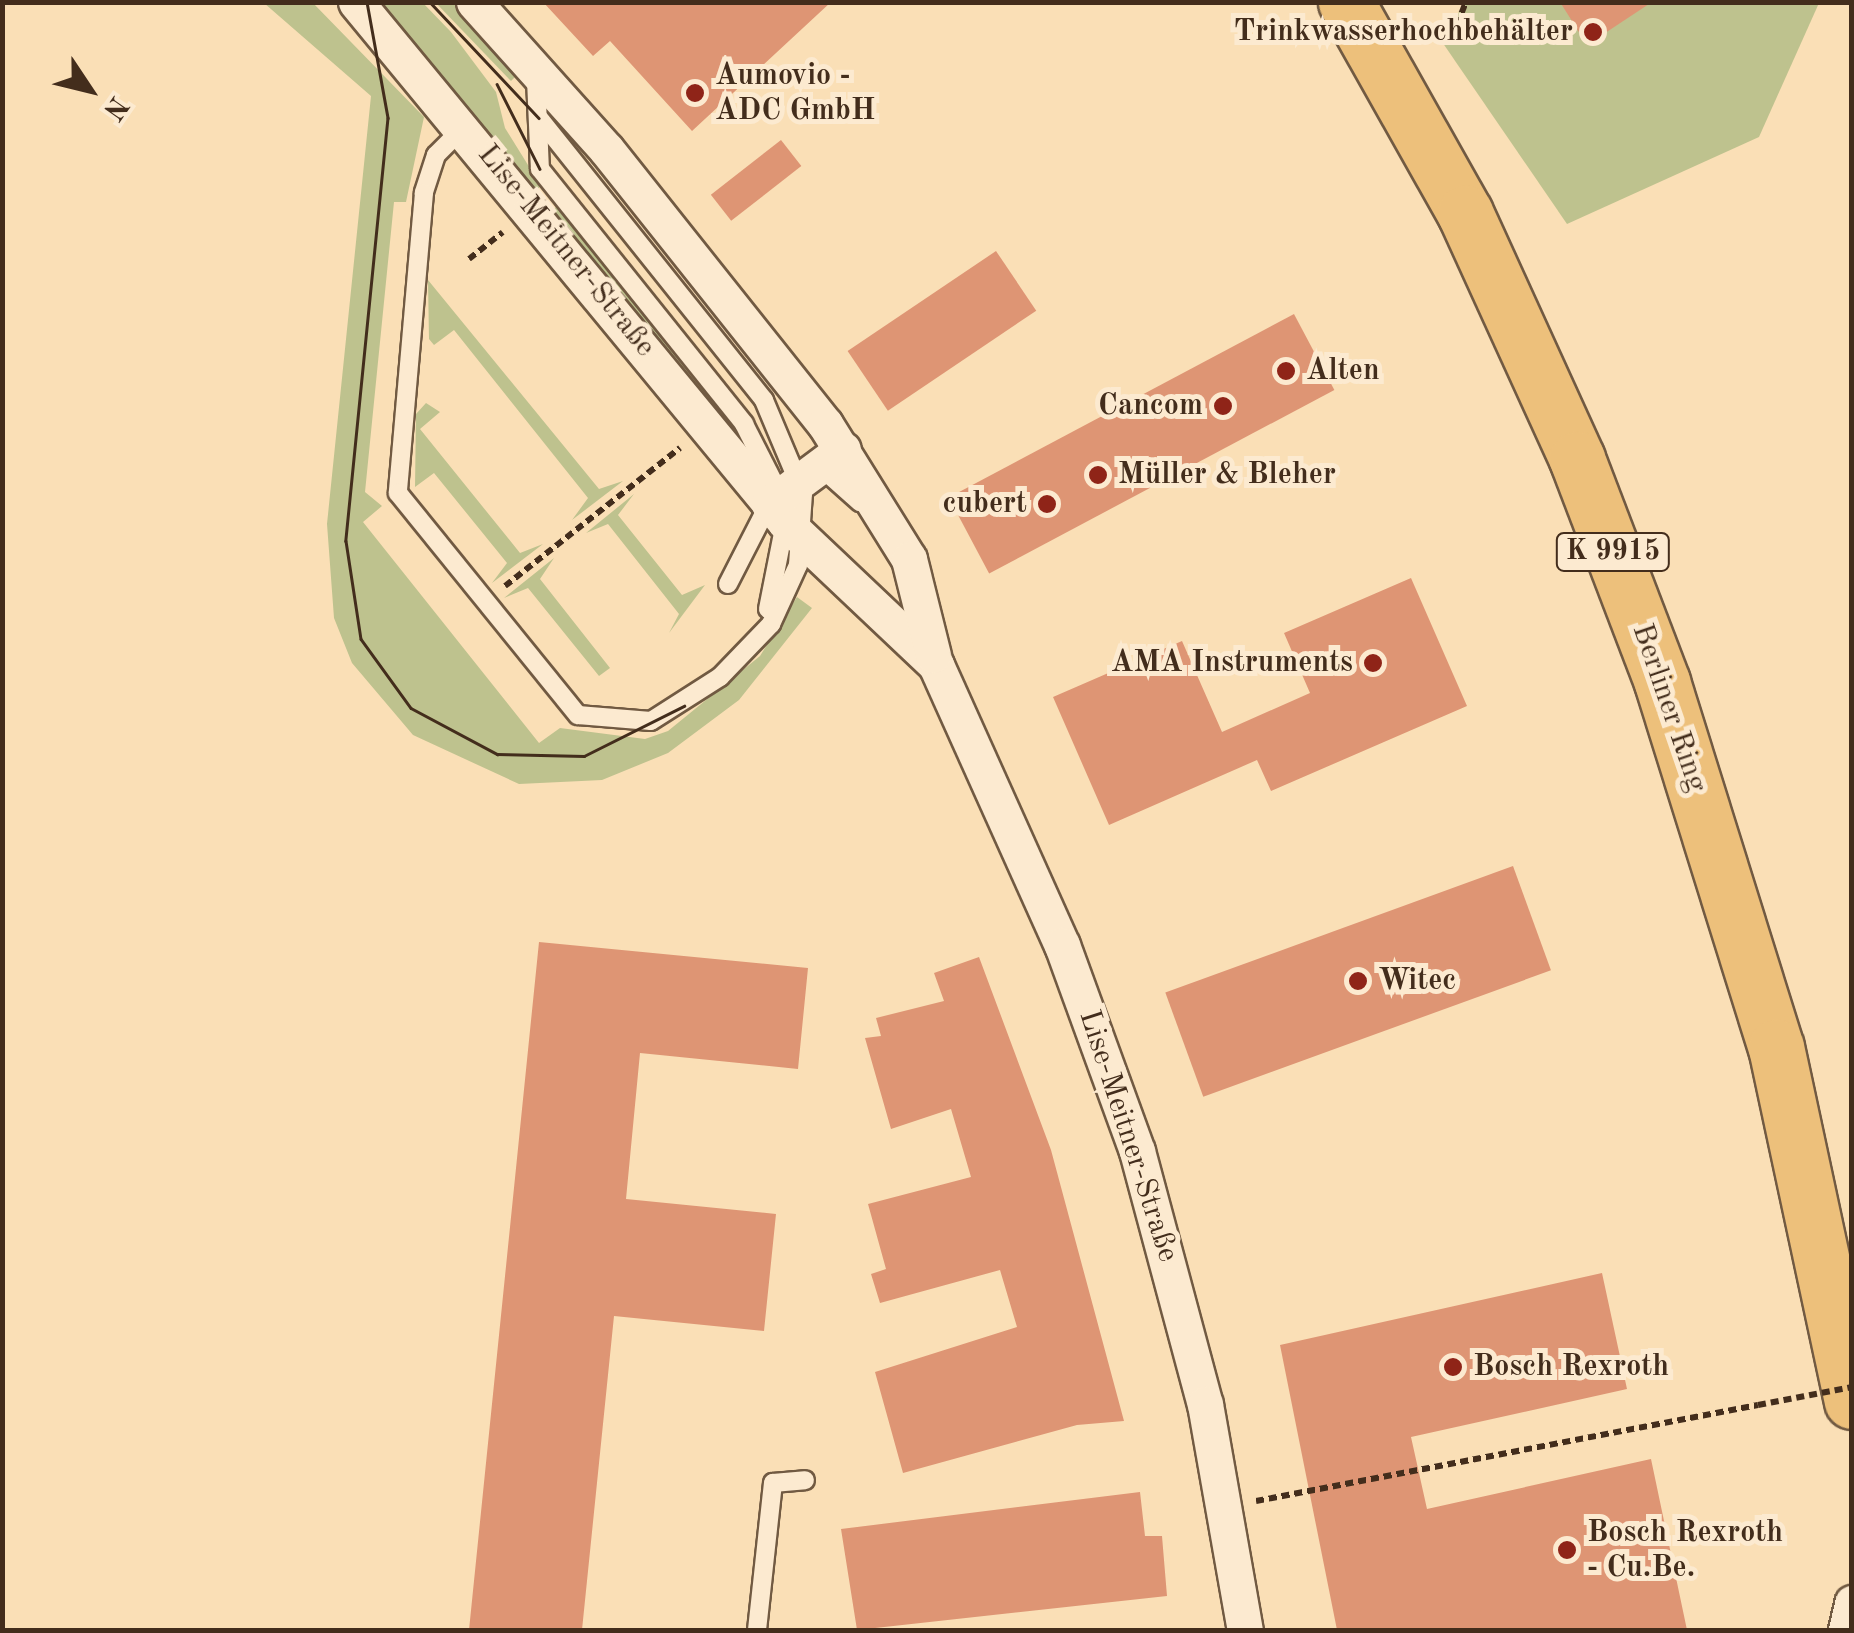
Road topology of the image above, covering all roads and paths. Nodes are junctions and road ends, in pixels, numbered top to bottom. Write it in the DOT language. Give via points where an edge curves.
graph roads {
  1 [pos="356,2"];
  2 [pos="474,2"];
  3 [pos="1346,2"];
  4 [pos="1466,2"];
  5 [pos="1457,24"];
  6 [pos="536,68"];
  7 [pos="539,118"];
  8 [pos="466,126"];
  9 [pos="515,223"];
  10 [pos="469,260"];
  11 [pos="689,440"];
  12 [pos="800,494"];
  13 [pos="728,584"];
  14 [pos="484,602"];
  15 [pos="936,666"];
  16 [pos="706,688"];
  17 [pos="1852,1387"];
  18 [pos="1852,1401"];
  19 [pos="804,1480"];
  20 [pos="1226,1507"];
  21 [pos="1852,1603"];
  22 [pos="756,1630"];
  23 [pos="1245,1630"];
  24 [pos="1846,1630"];
  1 -- 8 [label="street, Lise-Meitner-Straße"];
  2 -- 6 [label="street, Lise-Meitner-Straße"];
  3 -- 18 [label="main road, Berliner Ring / K 9915" via="1465,214 1577,459 1662,682 1776,1046"];
  4 -- 5 [label="path"];
  6 -- 7 [label="lane"];
  6 -- 12 [label="street, Lise-Meitner-Straße"];
  7 -- 12 [label="lane" via="764,400"];
  7 -- 12 [label="lane" via="540,169"];
  8 -- 12 [label="street, Lise-Meitner-Straße"];
  8 -- 14 [label="lane" via="436,155 426,184 395,476 402,500"];
  9 -- 10 [label="path"];
  11 -- 14 [label="path"];
  12 -- 13 [label="lane"];
  12 -- 15 [label="street, Lise-Meitner-Straße"];
  12 -- 15 [label="street, Lise-Meitner-Straße" via="894,532"];
  12 -- 16 [label="lane" via="770,604"];
  12 -- 16 [label="lane" via="771,624"];
  14 -- 16 [label="lane" via="578,715 650,721"];
  15 -- 20 [label="street, Lise-Meitner-Straße" via="1038,888 1122,1105 1190,1338"];
  17 -- 20 [label="path, bridge"];
  19 -- 22 [label="lane" via="773,1483"];
  20 -- 23 [label="street, Lise-Meitner-Straße"];
  21 -- 24 [label="street"];
}
